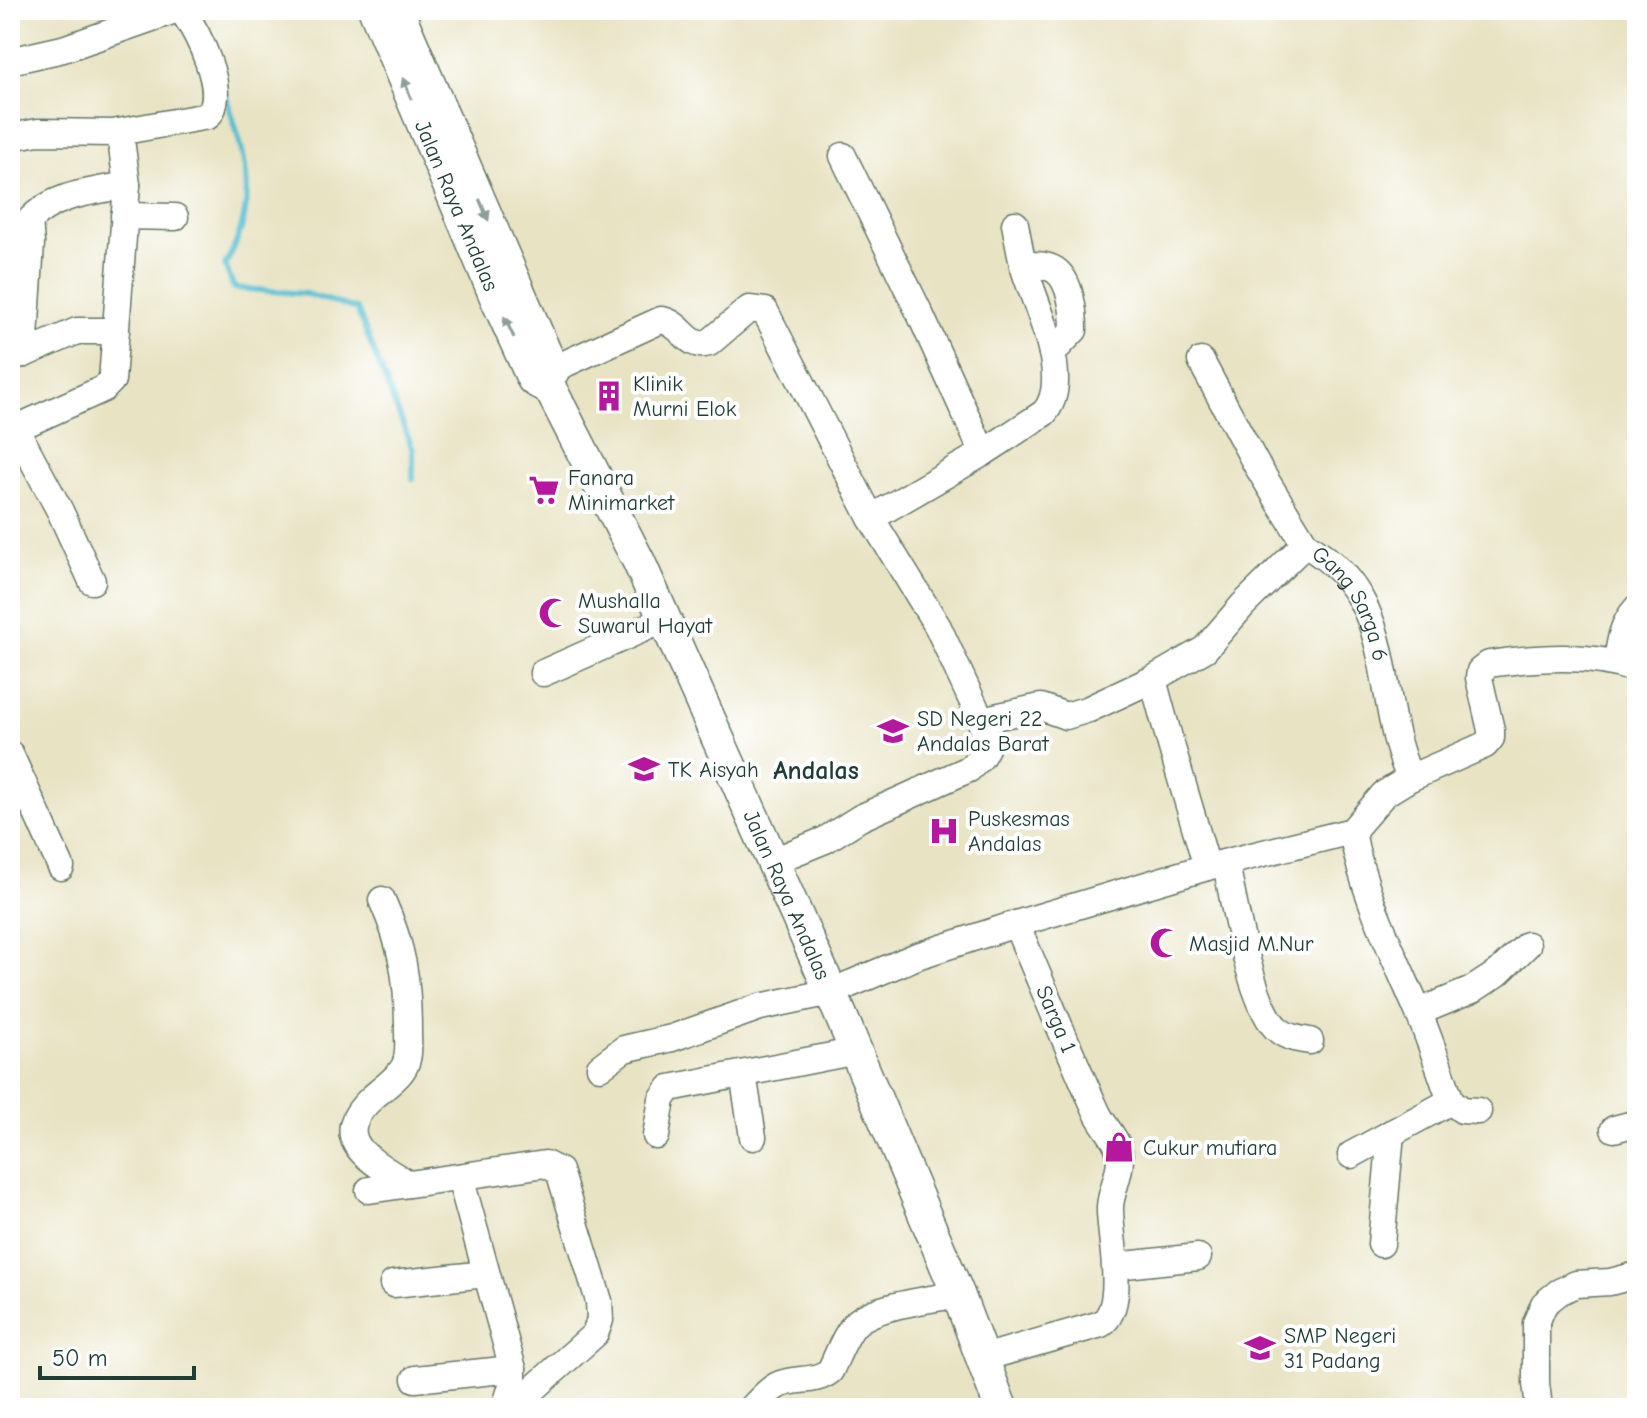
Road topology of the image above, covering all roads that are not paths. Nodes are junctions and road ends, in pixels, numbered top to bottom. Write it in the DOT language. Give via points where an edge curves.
graph roads {
  1 [pos="175,10"];
  2 [pos="182,10"];
  3 [pos="375,10"];
  4 [pos="398,10"];
  5 [pos="10,61"];
  6 [pos="120,132"];
  7 [pos="10,137"];
  8 [pos="843,156"];
  9 [pos="458,178"];
  10 [pos="127,185"];
  11 [pos="124,216"];
  12 [pos="175,217"];
  13 [pos="1015,224"];
  14 [pos="116,331"];
  15 [pos="17,355"];
  16 [pos="1201,361"];
  17 [pos="546,380"];
  18 [pos="13,430"];
  19 [pos="983,453"];
  20 [pos="871,518"];
  21 [pos="1305,544"];
  22 [pos="92,581"];
  23 [pos="1637,608"];
  24 [pos="665,619"];
  25 [pos="1627,666"];
  26 [pos="543,673"];
  27 [pos="1153,679"];
  28 [pos="981,720"];
  29 [pos="10,754"];
  30 [pos="1410,778"];
  31 [pos="1352,831"];
  32 [pos="771,862"];
  33 [pos="1217,865"];
  34 [pos="61,867"];
  35 [pos="382,900"];
  36 [pos="1016,924"];
  37 [pos="1527,945"];
  38 [pos="831,992"];
  39 [pos="1419,1012"];
  40 [pos="1310,1041"];
  41 [pos="857,1051"];
  42 [pos="600,1067"];
  43 [pos="743,1074"];
  44 [pos="1451,1101"];
  45 [pos="1478,1111"];
  46 [pos="1391,1133"];
  47 [pos="656,1136"];
  48 [pos="753,1137"];
  49 [pos="1351,1155"];
  50 [pos="460,1177"];
  51 [pos="408,1184"];
  52 [pos="369,1190"];
  53 [pos="1381,1244"];
  54 [pos="1198,1257"];
  55 [pos="1116,1266"];
  56 [pos="486,1274"];
  57 [pos="1637,1275"];
  58 [pos="393,1284"];
  59 [pos="958,1294"];
  60 [pos="983,1358"];
  61 [pos="513,1369"];
  62 [pos="415,1379"];
  63 [pos="505,1408"];
  64 [pos="512,1408"];
  65 [pos="752,1408"];
  66 [pos="1001,1408"];
  67 [pos="1539,1408"];
  1 -- 5 [label="street" via="63,49"];
  2 -- 6 [label="street" via="203,44 214,108 203,117"];
  9 -- 3 [label="main road, Jalan Raya Andalas, one-way"];
  4 -- 9 [label="main road, Jalan Raya Andalas"];
  6 -- 7 [label="street"];
  6 -- 10 [label="street"];
  8 -- 19 [label="street"];
  9 -- 17 [label="main road, Jalan Raya Andalas"];
  10 -- 11 [label="street"];
  10 -- 15 [label="street" via="54,201 29,221"];
  11 -- 12 [label="street"];
  11 -- 14 [label="street"];
  13 -- 19 [label="street" via="1023,265 1057,272 1066,287 1074,330 1052,353 1052,404"];
  14 -- 15 [label="street" via="77,331"];
  14 -- 18 [label="street" via="113,375 106,387"];
  16 -- 21 [label="street"];
  17 -- 20 [label="street" via="661,320 675,324 695,345 705,345 749,309 761,308 769,314"];
  17 -- 24 [label="main road, Jalan Raya Andalas"];
  18 -- 22 [label="street" via="60,511"];
  19 -- 20 [label="street"];
  20 -- 28 [label="street" via="938,627"];
  21 -- 27 [label="street, Gang Sarga 6" via="1205,649"];
  21 -- 30 [label="street, Gang Sarga 6" via="1328,557 1363,604 1381,648 1399,753"];
  23 -- 25 [label="street" via="1620,635"];
  24 -- 26 [label="street"];
  24 -- 32 [label="main road, Jalan Raya Andalas"];
  25 -- 30 [label="street" via="1581,658 1489,664 1479,678 1491,738"];
  27 -- 28 [label="street, Gang Sarga 6" via="1066,716 1041,707"];
  27 -- 33 [label="street" via="1171,749"];
  28 -- 32 [label="street" via="986,748 969,769"];
  29 -- 34 [label="street"];
  30 -- 31 [label="street" via="1384,794"];
  31 -- 33 [label="street"];
  31 -- 39 [label="street" via="1366,887"];
  32 -- 38 [label="main road, Jalan Raya Andalas"];
  33 -- 36 [label="street"];
  33 -- 40 [label="street" via="1266,1016 1289,1037"];
  35 -- 51 [label="street" via="406,970 408,1051 403,1069 356,1116 353,1136 361,1153"];
  36 -- 38 [label="street" via="917,956"];
  36 -- 55 [label="street, Sarga 1" via="1097,1114 1119,1147 1110,1204"];
  37 -- 39 [label="street" via="1472,990"];
  38 -- 41 [label="main road, Jalan Raya Andalas"];
  38 -- 42 [label="street" via="760,1007 624,1049"];
  39 -- 44 [label="street"];
  41 -- 43 [label="street"];
  41 -- 59 [label="main road, Jalan Raya Andalas"];
  43 -- 47 [label="street" via="670,1088 662,1099"];
  43 -- 48 [label="street"];
  44 -- 45 [label="street" via="1462,1110"];
  44 -- 46 [label="street"];
  46 -- 49 [label="street"];
  46 -- 53 [label="street"];
  50 -- 51 [label="street"];
  50 -- 56 [label="street"];
  50 -- 64 [label="street" via="545,1164 559,1171 599,1301 595,1334"];
  51 -- 52 [label="street"];
  54 -- 55 [label="street"];
  55 -- 60 [label="street, Sarga 1" via="1109,1319"];
  56 -- 58 [label="street"];
  56 -- 61 [label="street"];
  57 -- 67 [label="street" via="1576,1284 1544,1304 1536,1323"];
  59 -- 60 [label="main road, Jalan Raya Andalas"];
  59 -- 65 [label="street" via="866,1317 854,1325 830,1371 785,1382"];
  60 -- 66 [label="main road, Jalan Raya Andalas"];
  61 -- 62 [label="street"];
  61 -- 63 [label="street"];
}
